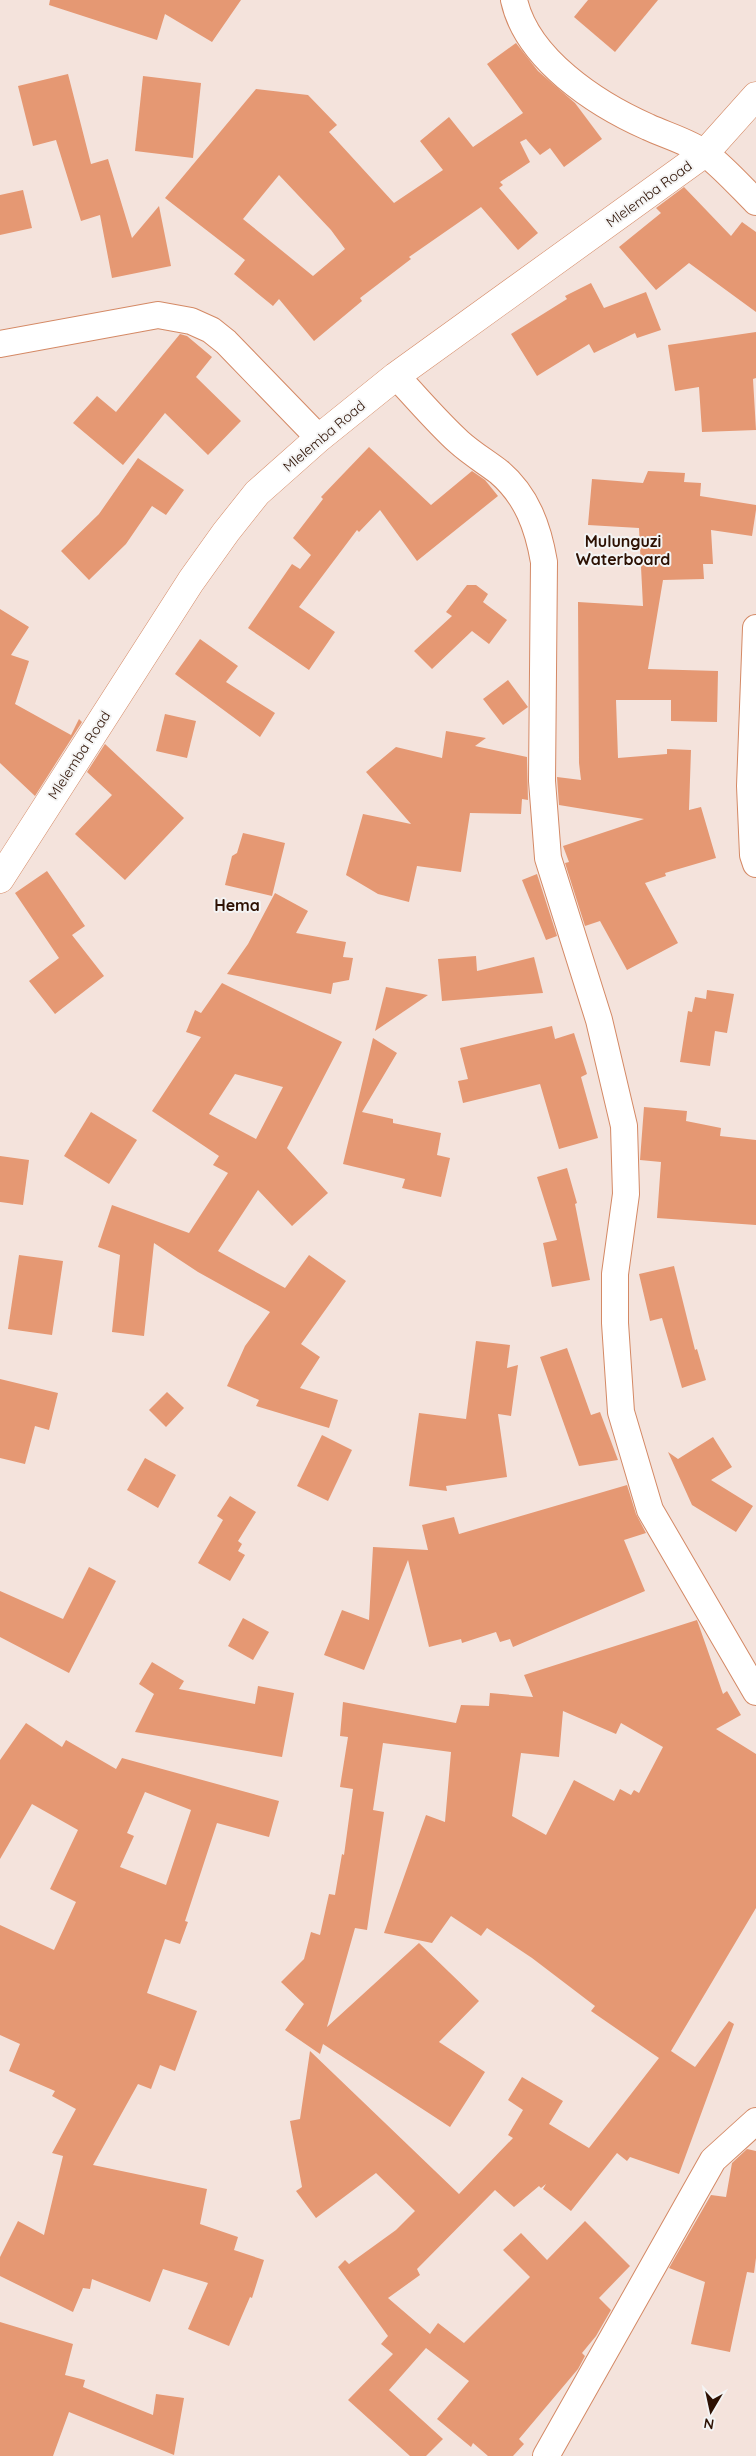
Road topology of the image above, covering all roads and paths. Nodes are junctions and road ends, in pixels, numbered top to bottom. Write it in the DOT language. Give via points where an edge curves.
graph roads {
  1 [pos="514,0"];
  2 [pos="756,96"];
  3 [pos="705,153"];
  4 [pos="756,202"];
  5 [pos="0,344"];
  6 [pos="396,376"];
  7 [pos="319,438"];
  8 [pos="756,628"];
  9 [pos="756,864"];
  10 [pos="0,879"];
  11 [pos="756,1692"];
  12 [pos="756,2121"];
  13 [pos="546,2456"];
  1 -- 3 [label="street" via="525,28 568,80 616,113"];
  2 -- 3 [label="street, Mlelemba Road"];
  3 -- 4 [label="street"];
  3 -- 6 [label="street, Mlelemba Road"];
  5 -- 7 [label="street" via="158,316 191,321 211,330 226,342"];
  6 -- 7 [label="street, Mlelemba Road"];
  6 -- 11 [label="street" via="460,443 516,489 531,512 541,541 544,562 542,781 548,858 599,1020 624,1126 626,1194 615,1274 621,1412 650,1510"];
  7 -- 10 [label="street, Mlelemba Road" via="257,493 226,532 191,581"];
  8 -- 9 [label="street" via="750,786"];
  12 -- 13 [label="street" via="713,2160"];
}
